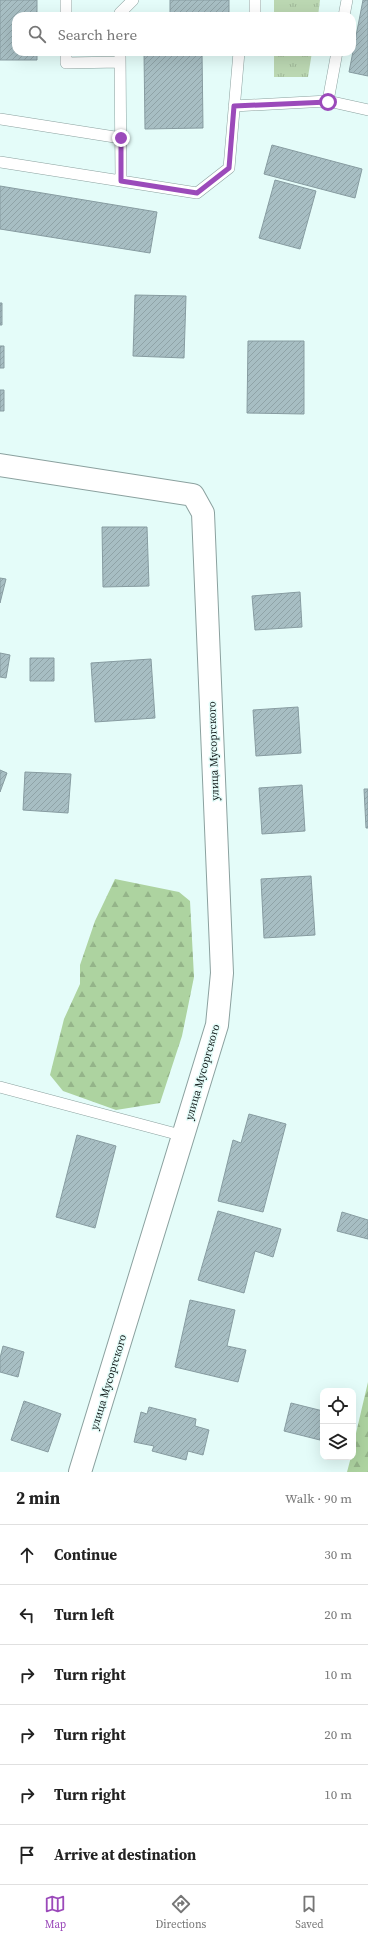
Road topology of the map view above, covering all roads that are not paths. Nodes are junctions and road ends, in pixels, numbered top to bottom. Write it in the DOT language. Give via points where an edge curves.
graph roads {
  1 [pos="66,0"];
  2 [pos="133,0"];
  3 [pos="255,0"];
  4 [pos="347,0"];
  5 [pos="66,12"];
  6 [pos="121,12"];
  7 [pos="255,12"];
  8 [pos="345,12"];
  9 [pos="66,56"];
  10 [pos="239,56"];
  11 [pos="336,56"];
  12 [pos="120,57"];
  13 [pos="328,102"];
  14 [pos="234,106"];
  15 [pos="368,110"];
  16 [pos="0,119"];
  17 [pos="121,138"];
  18 [pos="0,162"];
  19 [pos="121,181"];
  20 [pos="0,465"];
  21 [pos="0,1087"];
  22 [pos="184,1136"];
  23 [pos="80,1472"];
  1 -- 5 [label="lane"];
  2 -- 6 [label="lane"];
  3 -- 7 [label="lane"];
  4 -- 8 [label="lane"];
  9 -- 12 [label="lane" via="66,63"];
  10 -- 14 [label="lane"];
  11 -- 13 [label="lane"];
  12 -- 17 [label="lane"];
  13 -- 14 [label="lane"];
  13 -- 15 [label="lane"];
  14 -- 19 [label="lane" via="229,168 197,193"];
  16 -- 17 [label="lane"];
  17 -- 19 [label="lane"];
  18 -- 19 [label="lane"];
  20 -- 22 [label="street, улица Мусоргского" via="193,495 203,513 222,973 218,1025"];
  21 -- 22 [label="lane"];
  22 -- 23 [label="street, улица Мусоргского"];
}
